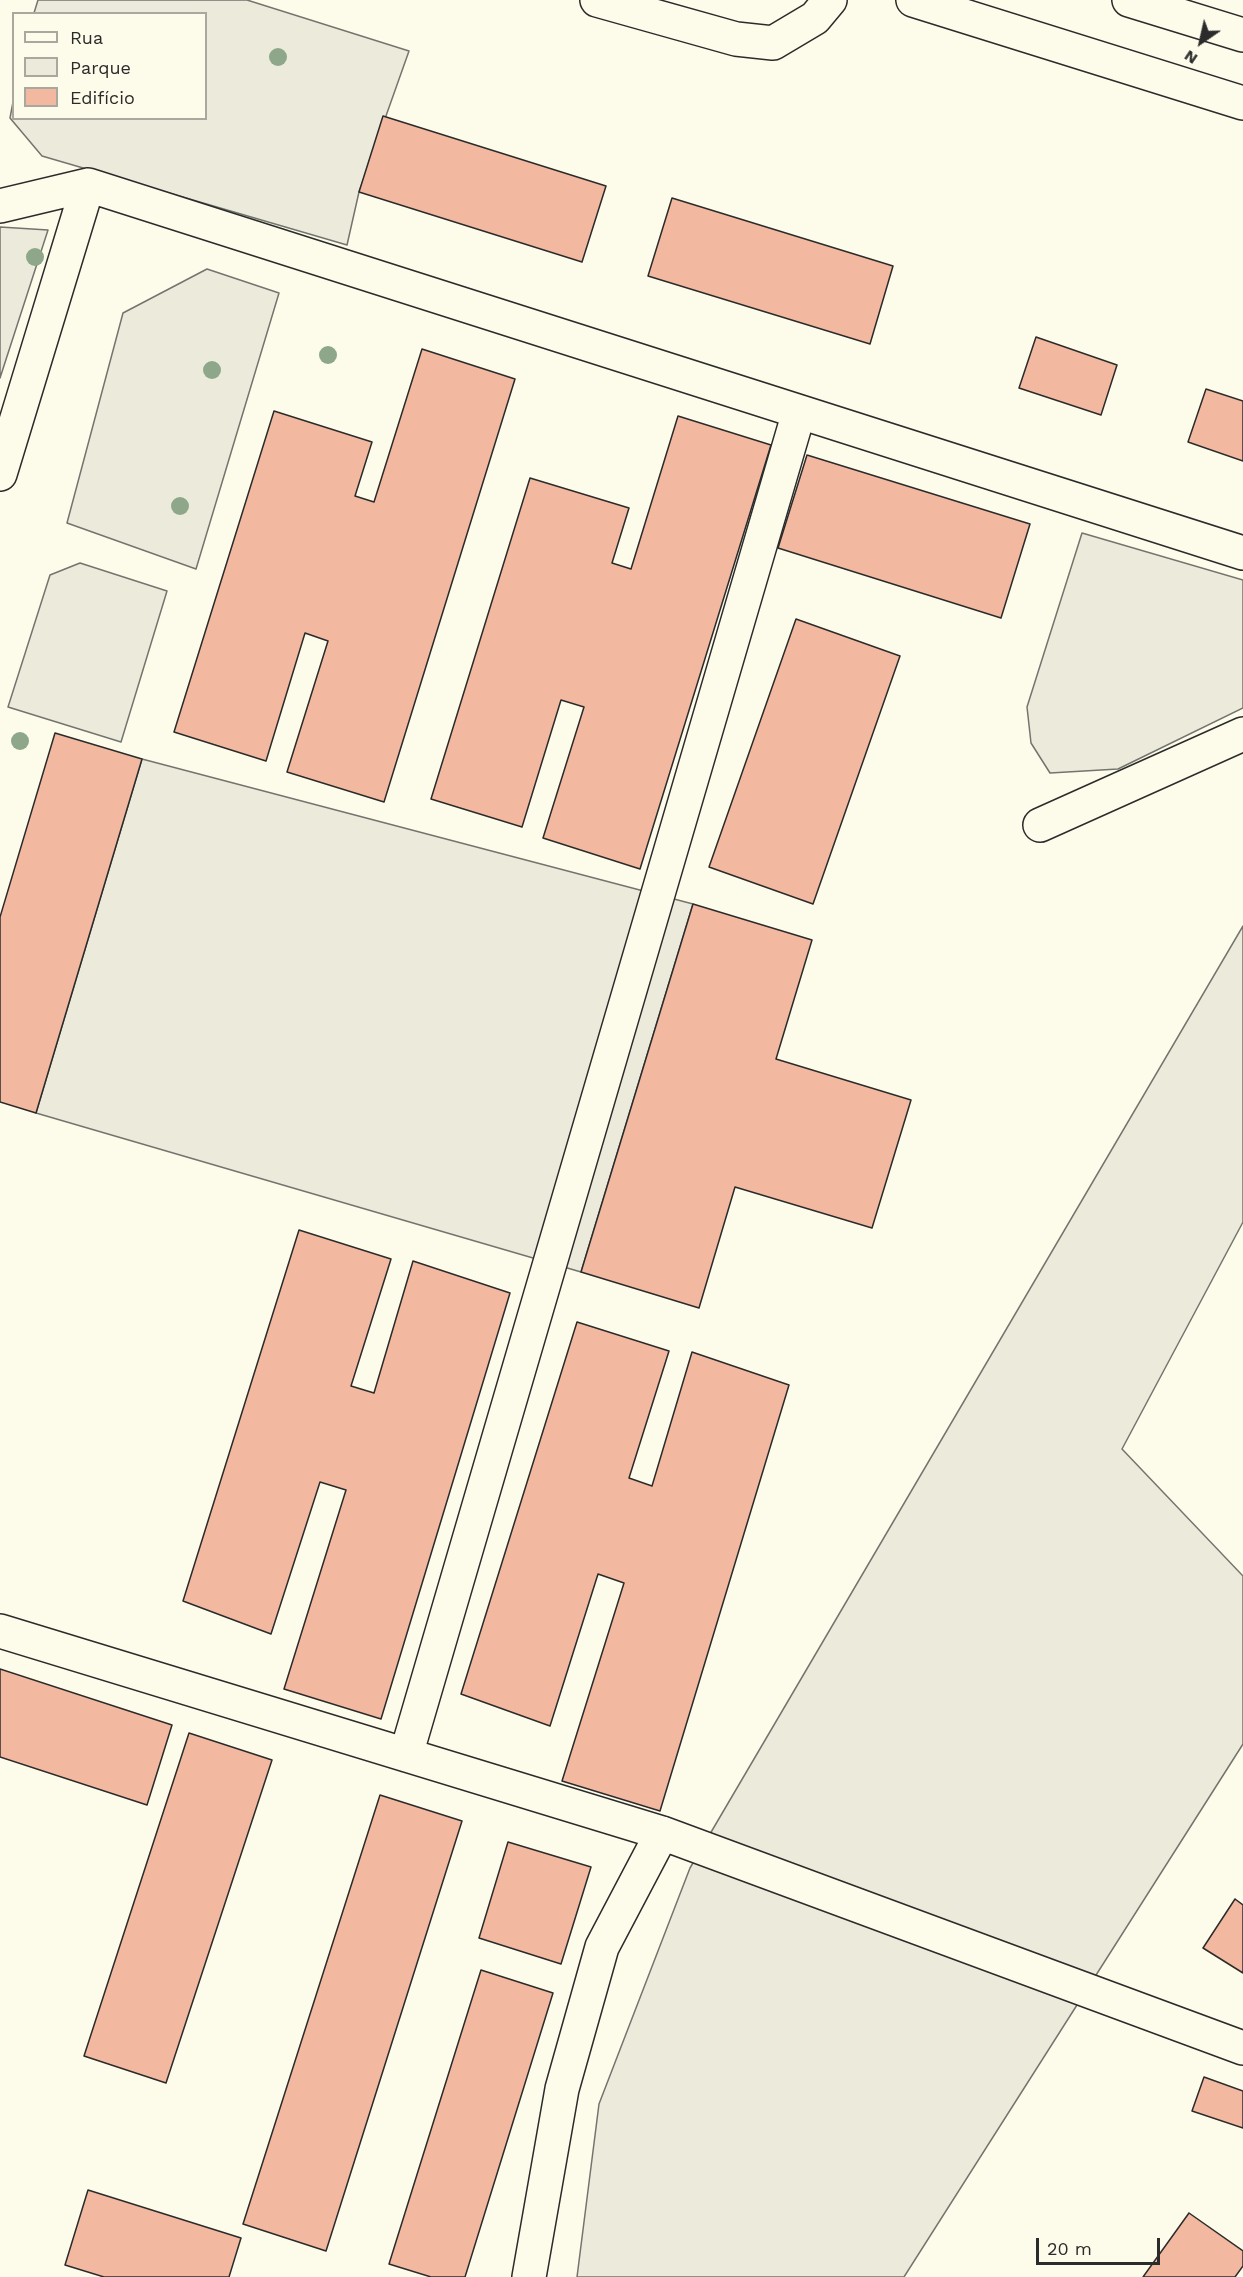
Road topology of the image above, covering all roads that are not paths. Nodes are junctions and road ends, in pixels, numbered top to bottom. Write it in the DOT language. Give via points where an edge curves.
graph roads {
  1 [pos="597,0"];
  2 [pos="830,0"];
  3 [pos="914,0"];
  4 [pos="1129,0"];
  5 [pos="1243,35"];
  6 [pos="1243,104"];
  7 [pos="88,185"];
  8 [pos="0,206"];
  9 [pos="799,412"];
  10 [pos="0,474"];
  11 [pos="1243,553"];
  12 [pos="1243,734"];
  13 [pos="1040,825"];
  14 [pos="0,1631"];
  15 [pos="406,1755"];
  16 [pos="662,1833"];
  17 [pos="1243,2048"];
  18 [pos="529,2277"];
  1 -- 2 [label="main road" via="736,39 773,43 815,18"];
  3 -- 6 [label="main road"];
  4 -- 5 [label="main road"];
  7 -- 8 [label="main road"];
  7 -- 9 [label="main road"];
  7 -- 10 [label="main road"];
  9 -- 11 [label="main road"];
  9 -- 15 [label="main road"];
  12 -- 13 [label="main road"];
  14 -- 15 [label="main road"];
  15 -- 16 [label="main road"];
  16 -- 17 [label="main road"];
  16 -- 18 [label="main road" via="602,1947 562,2090"];
}
